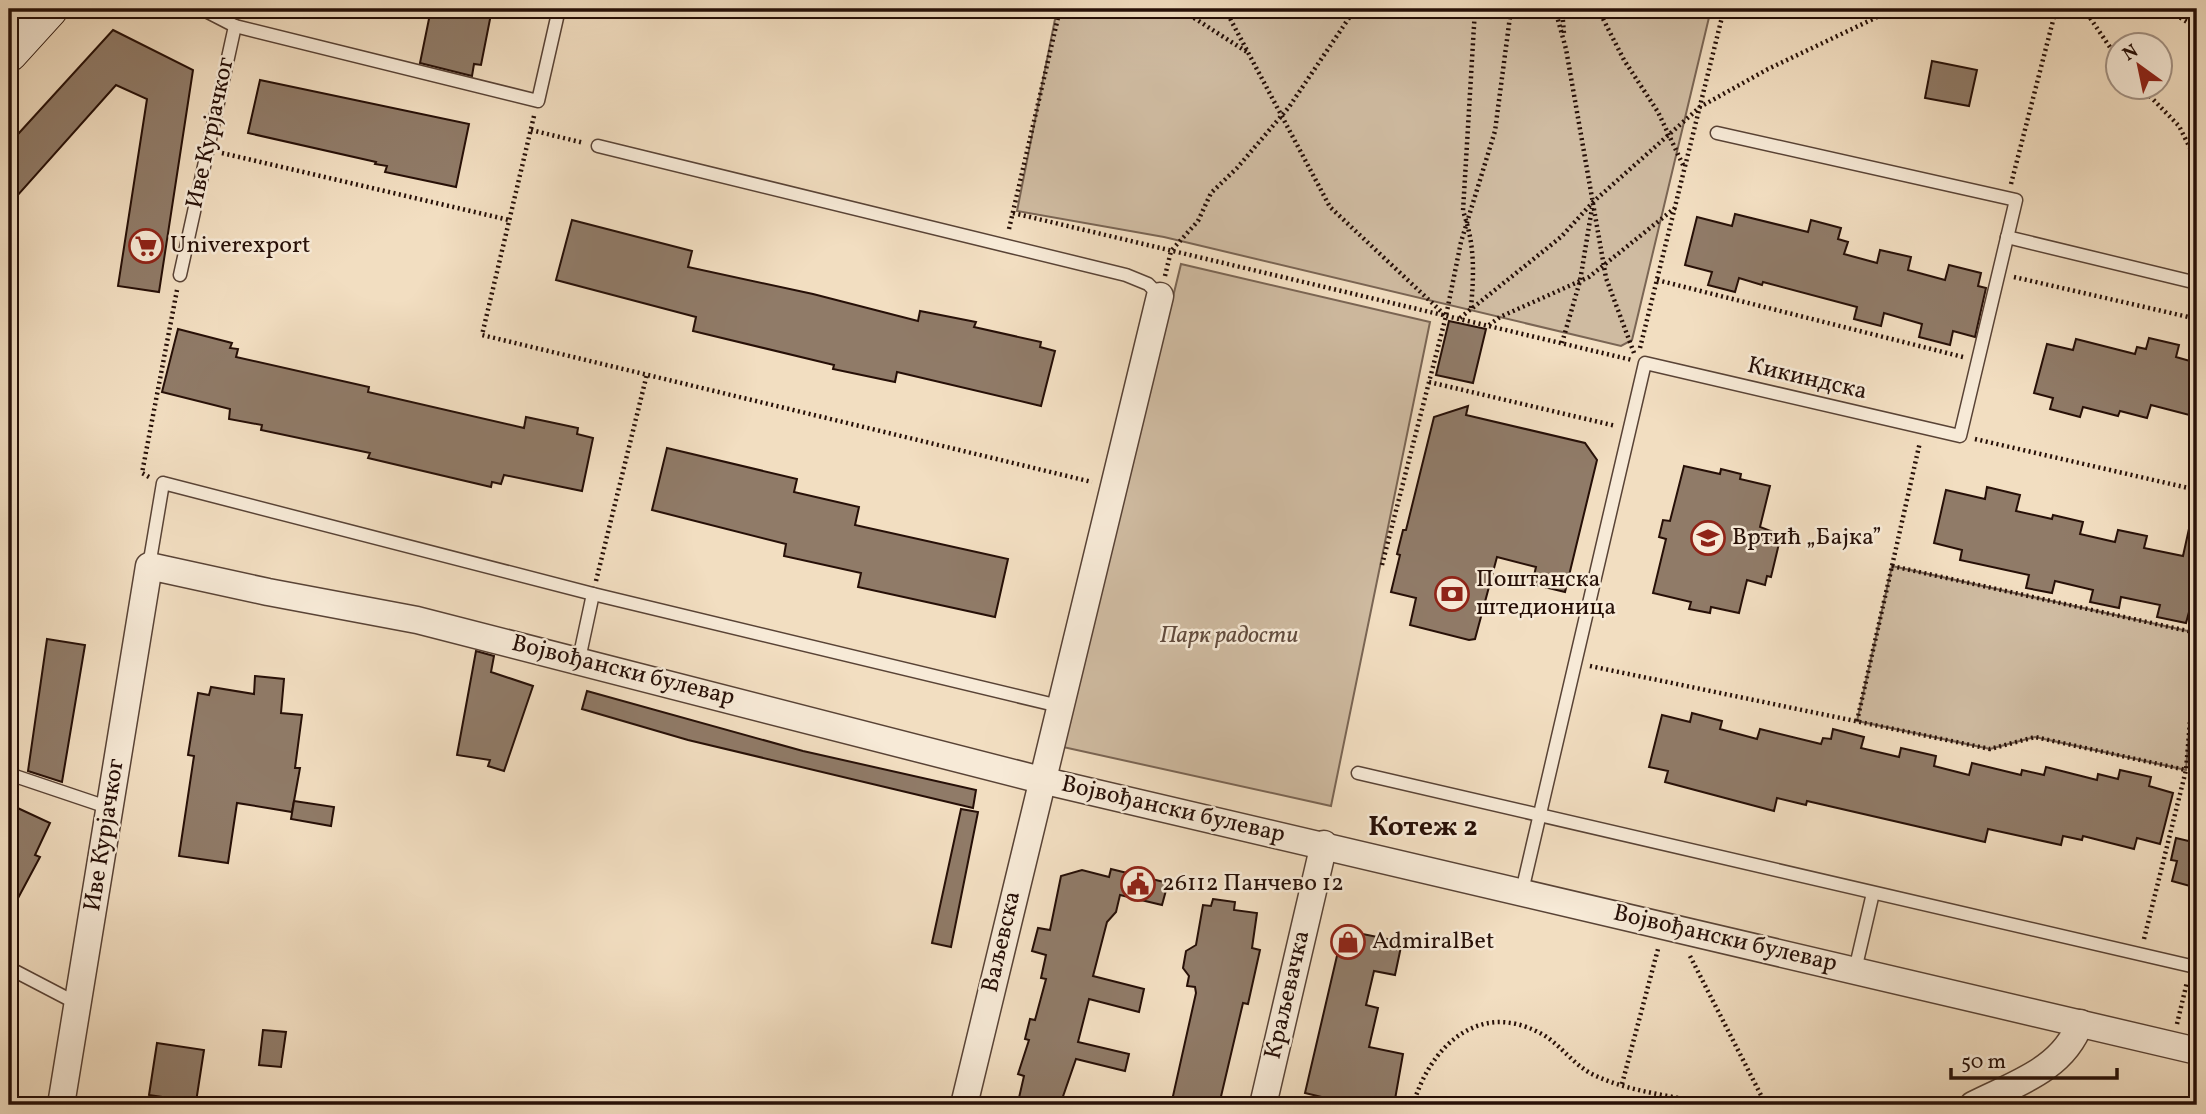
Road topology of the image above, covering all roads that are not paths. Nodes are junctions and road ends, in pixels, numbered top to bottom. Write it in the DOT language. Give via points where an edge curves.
graph roads {
  1 [pos="49,9"];
  2 [pos="201,9"];
  3 [pos="559,9"];
  4 [pos="235,26"];
  5 [pos="9,53"];
  6 [pos="1717,133"];
  7 [pos="598,146"];
  8 [pos="2007,237"];
  9 [pos="180,275"];
  10 [pos="2197,283"];
  11 [pos="1160,296"];
  12 [pos="149,566"];
  13 [pos="593,594"];
  14 [pos="579,659"];
  15 [pos="1059,706"];
  16 [pos="1359,773"];
  17 [pos="9,774"];
  18 [pos="1041,780"];
  19 [pos="110,808"];
  20 [pos="1540,815"];
  21 [pos="1324,844"];
  22 [pos="1522,891"];
  23 [pos="1873,893"];
  24 [pos="2191,966"];
  25 [pos="9,968"];
  26 [pos="1855,970"];
  27 [pos="78,1004"];
  28 [pos="2080,1023"];
  29 [pos="2185,1048"];
  30 [pos="61,1105"];
  31 [pos="964,1105"];
  32 [pos="1262,1105"];
  33 [pos="1973,1105"];
  1 -- 5 [label="main road"];
  2 -- 4 [label="lane, Иве Курјачког"];
  3 -- 4 [label="lane" via="538,101"];
  4 -- 9 [label="lane, Иве Курјачког"];
  6 -- 8 [label="lane" via="2016,200"];
  7 -- 11 [label="lane" via="1126,275 1148,284"];
  8 -- 10 [label="lane"];
  8 -- 20 [label="lane, Кикиндска" via="1960,436 1641,362 1630,430"];
  11 -- 15 [label="street, Ваљевска"];
  12 -- 13 [label="lane" via="163,483"];
  12 -- 14 [label="street, Војвођански булевар" via="417,620"];
  12 -- 19 [label="street, Иве Курјачког"];
  13 -- 14 [label="lane"];
  13 -- 15 [label="lane"];
  14 -- 18 [label="street, Војвођански булевар"];
  15 -- 18 [label="street, Ваљевска"];
  16 -- 20 [label="lane"];
  17 -- 19 [label="lane"];
  18 -- 21 [label="street, Војвођански булевар"];
  18 -- 31 [label="street, Ваљевска"];
  19 -- 27 [label="street, Иве Курјачког"];
  20 -- 22 [label="lane"];
  20 -- 23 [label="lane"];
  21 -- 22 [label="street, Војвођански булевар"];
  21 -- 32 [label="street, Краљевачка"];
  22 -- 26 [label="street, Војвођански булевар"];
  23 -- 24 [label="lane"];
  23 -- 26 [label="lane"];
  25 -- 27 [label="lane"];
  26 -- 28 [label="street, Војвођански булевар"];
  27 -- 30 [label="street, Иве Курјачког"];
  28 -- 29 [label="street, Војвођански булевар"];
  28 -- 33 [label="street" via="2063,1056"];
}
